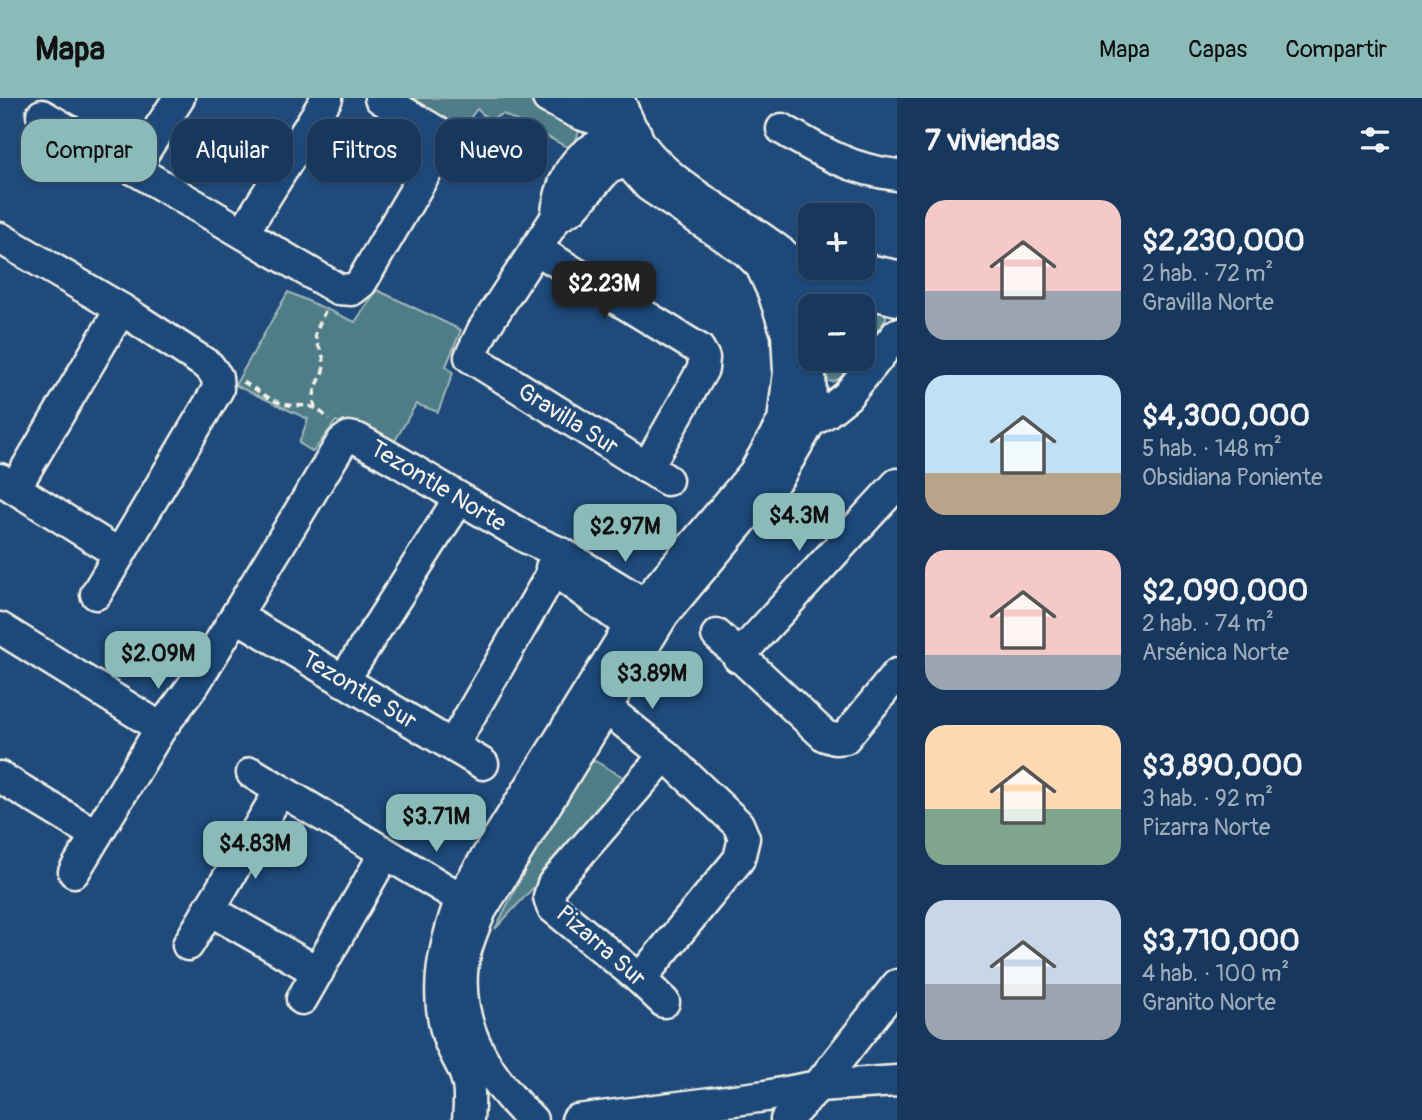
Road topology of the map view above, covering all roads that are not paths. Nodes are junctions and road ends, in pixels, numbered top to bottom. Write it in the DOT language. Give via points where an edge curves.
graph roads {
  1 [pos="179,98"];
  2 [pos="327,98"];
  3 [pos="380,98"];
  4 [pos="548,98"];
  5 [pos="42,115"];
  6 [pos="49,119"];
  7 [pos="620,127"];
  8 [pos="782,129"];
  9 [pos="157,132"];
  10 [pos="897,175"];
  11 [pos="155,182"];
  12 [pos="243,233"];
  13 [pos="536,249"];
  14 [pos="4,250"];
  15 [pos="875,271"];
  16 [pos="786,272"];
  17 [pos="897,276"];
  18 [pos="897,300"];
  19 [pos="121,309"];
  20 [pos="897,334"];
  21 [pos="796,422"];
  22 [pos="7,484"];
  23 [pos="897,484"];
  24 [pos="459,499"];
  25 [pos="119,554"];
  26 [pos="557,562"];
  27 [pos="96,594"];
  28 [pos="236,616"];
  29 [pos="646,620"];
  30 [pos="0,628"];
  31 [pos="717,635"];
  32 [pos="738,657"];
  33 [pos="897,674"];
  34 [pos="343,681"];
  35 [pos="593,709"];
  36 [pos="151,722"];
  37 [pos="453,745"];
  38 [pos="657,763"];
  39 [pos="483,764"];
  40 [pos="252,773"];
  41 [pos="0,777"];
  42 [pos="280,791"];
  43 [pos="96,835"];
  44 [pos="380,862"];
  45 [pos="74,872"];
  46 [pos="208,909"];
  47 [pos="467,913"];
  48 [pos="188,945"];
  49 [pos="318,972"];
  50 [pos="640,979"];
  51 [pos="897,985"];
  52 [pos="302,999"];
  53 [pos="664,1002"];
  54 [pos="897,1081"];
  55 [pos="818,1086"];
  56 [pos="468,1120"];
  57 [pos="532,1120"];
  58 [pos="577,1120"];
  59 [pos="786,1120"];
  1 -- 9 [label="street"];
  2 -- 12 [label="street"];
  3 -- 12 [label="street" via="442,138 361,283 352,290 338,289"];
  4 -- 7 [label="street" via="588,118"];
  5 -- 6 [label="street"];
  7 -- 13 [label="street" via="607,169 573,208 556,218"];
  7 -- 16 [label="street" via="649,186"];
  8 -- 10 [label="street" via="830,158 870,172"];
  11 -- 12 [label="street"];
  13 -- 13 [label="street, Gravilla Sur" via="699,349 704,358 704,369 657,474 470,357"];
  14 -- 19 [label="street"];
  15 -- 17 [label="street"];
  16 -- 18 [label="street"];
  16 -- 21 [label="street" via="807,335 812,389"];
  19 -- 22 [label="street"];
  19 -- 25 [label="street" via="209,366 217,383"];
  20 -- 21 [label="street" via="847,396 827,412"];
  21 -- 29 [label="street" via="779,476 703,550"];
  22 -- 25 [label="street"];
  23 -- 32 [label="street"];
  24 -- 26 [label="street, Tezontle Norte" via="527,538"];
  24 -- 28 [label="street, Tezontle Norte" via="349,437"];
  24 -- 34 [label="street"];
  25 -- 27 [label="street"];
  26 -- 29 [label="street, Tezontle Norte"];
  26 -- 37 [label="street"];
  28 -- 34 [label="street, Tezontle Sur"];
  28 -- 36 [label="street" via="195,683"];
  29 -- 35 [label="street"];
  30 -- 36 [label="street"];
  31 -- 32 [label="street"];
  32 -- 33 [label="street" via="825,736 835,739 845,738"];
  34 -- 37 [label="street, Tezontle Sur"];
  35 -- 38 [label="street"];
  35 -- 47 [label="street" via="544,805"];
  36 -- 43 [label="street"];
  37 -- 39 [label="street, Tezontle Sur"];
  38 -- 50 [label="street" via="738,824 744,838 738,859"];
  38 -- 50 [label="street, Pizarra Sur" via="553,884 549,897 552,906"];
  40 -- 42 [label="street"];
  41 -- 43 [label="street"];
  42 -- 44 [label="street"];
  42 -- 46 [label="street"];
  43 -- 45 [label="street"];
  44 -- 47 [label="street"];
  44 -- 49 [label="street"];
  46 -- 48 [label="street"];
  46 -- 49 [label="street"];
  47 -- 56 [label="street" via="442,967 440,998 448,1037 467,1078"];
  47 -- 57 [label="street" via="462,999 469,1030 485,1066"];
  49 -- 52 [label="street"];
  50 -- 53 [label="street, Pizarra Sur"];
  51 -- 55 [label="street"];
  54 -- 55 [label="street"];
  55 -- 58 [label="street"];
  55 -- 59 [label="street"];
}
